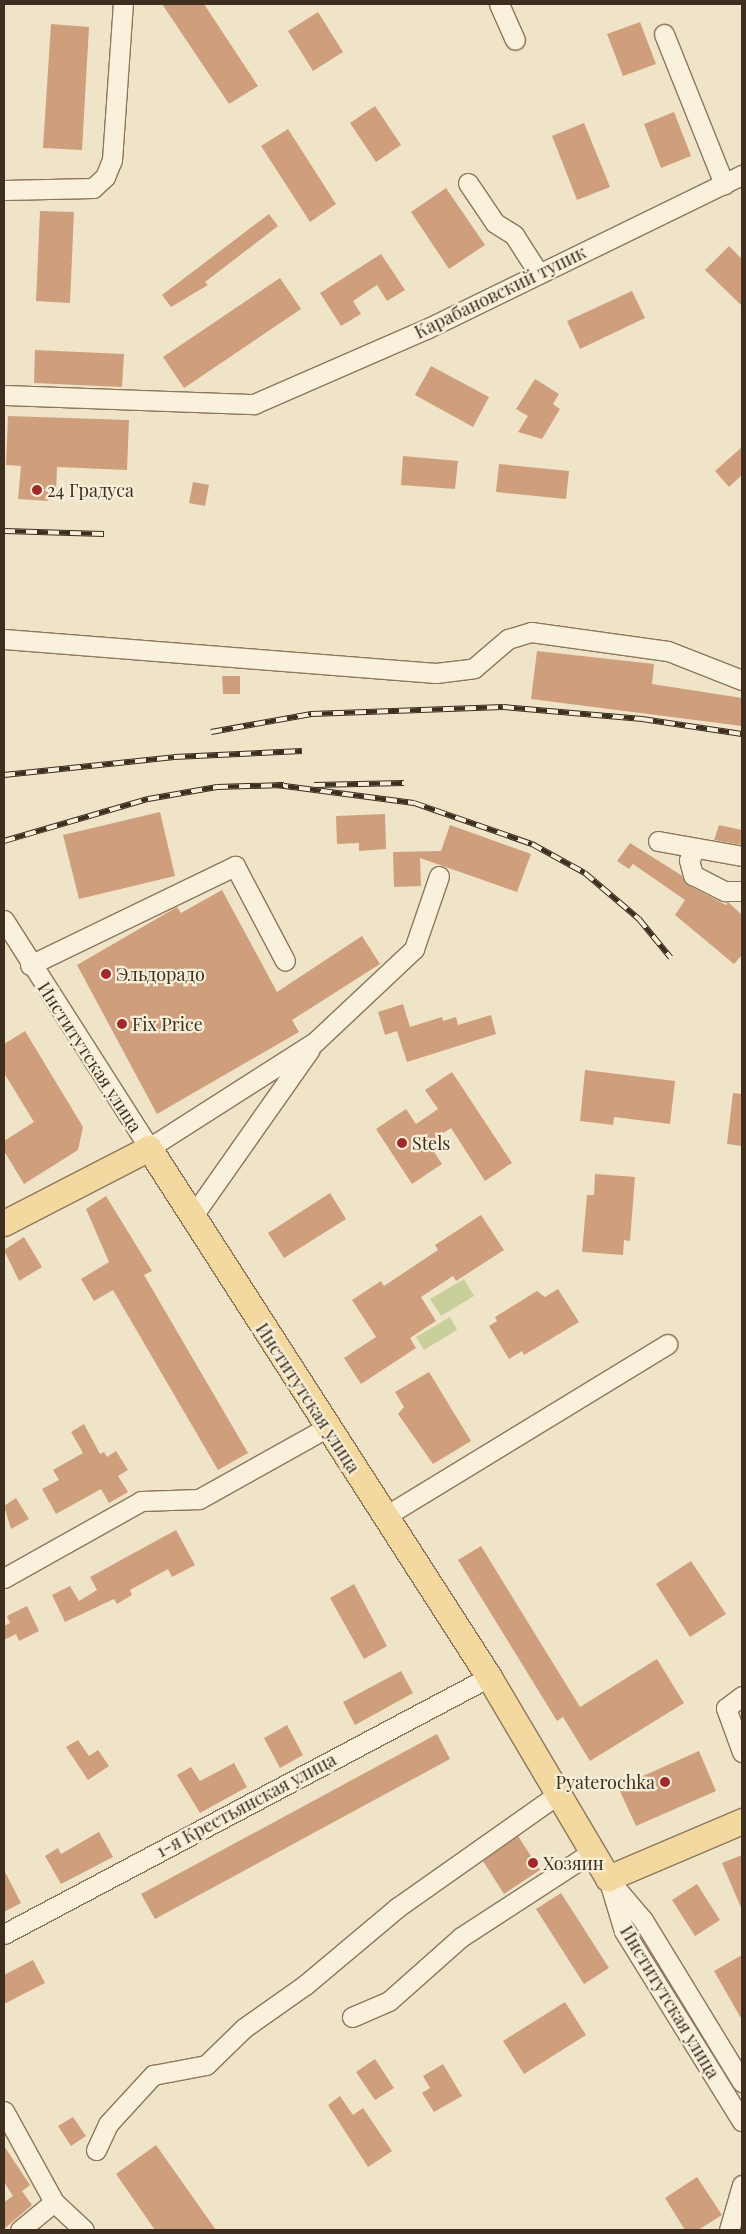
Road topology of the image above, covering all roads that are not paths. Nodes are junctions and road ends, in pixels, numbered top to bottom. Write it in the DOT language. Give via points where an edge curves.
graph roads {
  1 [pos="123,4"];
  2 [pos="500,4"];
  3 [pos="664,34"];
  4 [pos="515,40"];
  5 [pos="742,175"];
  6 [pos="468,183"];
  7 [pos="724,184"];
  8 [pos="4,190"];
  9 [pos="538,274"];
  10 [pos="4,395"];
  11 [pos="4,639"];
  12 [pos="742,680"];
  13 [pos="658,841"];
  14 [pos="696,848"];
  15 [pos="742,856"];
  16 [pos="439,876"];
  17 [pos="742,891"];
  18 [pos="4,920"];
  19 [pos="285,961"];
  20 [pos="30,965"];
  21 [pos="315,1042"];
  22 [pos="149,1148"];
  23 [pos="192,1217"];
  24 [pos="4,1222"];
  25 [pos="668,1344"];
  26 [pos="326,1428"];
  27 [pos="384,1517"];
  28 [pos="4,1578"];
  29 [pos="489,1677"];
  30 [pos="742,1696"];
  31 [pos="742,1752"];
  32 [pos="557,1795"];
  33 [pos="742,1821"];
  34 [pos="592,1852"];
  35 [pos="608,1878"];
  36 [pos="4,1934"];
  37 [pos="352,2017"];
  38 [pos="742,2082"];
  39 [pos="4,2110"];
  40 [pos="742,2121"];
  41 [pos="96,2150"];
  42 [pos="742,2186"];
  43 [pos="54,2202"];
  44 [pos="20,2230"];
  45 [pos="84,2230"];
  46 [pos="729,2230"];
  1 -- 8 [label="street" via="112,160 106,177 93,188"];
  2 -- 4 [label="street"];
  3 -- 7 [label="street"];
  5 -- 7 [label="street, Карабановский тупик"];
  6 -- 9 [label="street" via="495,223 514,235"];
  7 -- 9 [label="street, Карабановский тупик"];
  9 -- 10 [label="street, Карабановский тупик" via="254,404"];
  11 -- 12 [label="street" via="436,673 474,668 508,639 532,632 668,651"];
  13 -- 14 [label="street"];
  14 -- 15 [label="street"];
  14 -- 17 [label="street" via="689,860 693,875 725,891"];
  16 -- 21 [label="street" via="414,949"];
  18 -- 20 [label="street, Институтская улица"];
  19 -- 20 [label="street" via="235,866"];
  20 -- 22 [label="street, Институтская улица"];
  21 -- 22 [label="street"];
  21 -- 23 [label="street"];
  22 -- 23 [label="main road, Институтская улица"];
  22 -- 24 [label="main road"];
  23 -- 26 [label="main road, Институтская улица"];
  25 -- 27 [label="street"];
  26 -- 27 [label="main road, Институтская улица"];
  26 -- 28 [label="street" via="199,1499 141,1501"];
  27 -- 29 [label="main road, Институтская улица"];
  29 -- 32 [label="main road, Институтская улица"];
  29 -- 36 [label="street, 1-я Крестьянская улица"];
  30 -- 31 [label="street" via="726,1708"];
  32 -- 34 [label="main road, Институтская улица"];
  32 -- 41 [label="street" via="398,1907 305,1986 244,2028 206,2065 153,2075 108,2124"];
  33 -- 35 [label="main road"];
  34 -- 35 [label="main road, Институтская улица"];
  34 -- 37 [label="street" via="461,1937 389,2000"];
  35 -- 38 [label="street, Институтская улица" via="643,1920"];
  35 -- 40 [label="street, Институтская улица" via="624,1931"];
  39 -- 43 [label="street"];
  42 -- 46 [label="street"];
  43 -- 44 [label="street"];
  43 -- 45 [label="street"];
}
